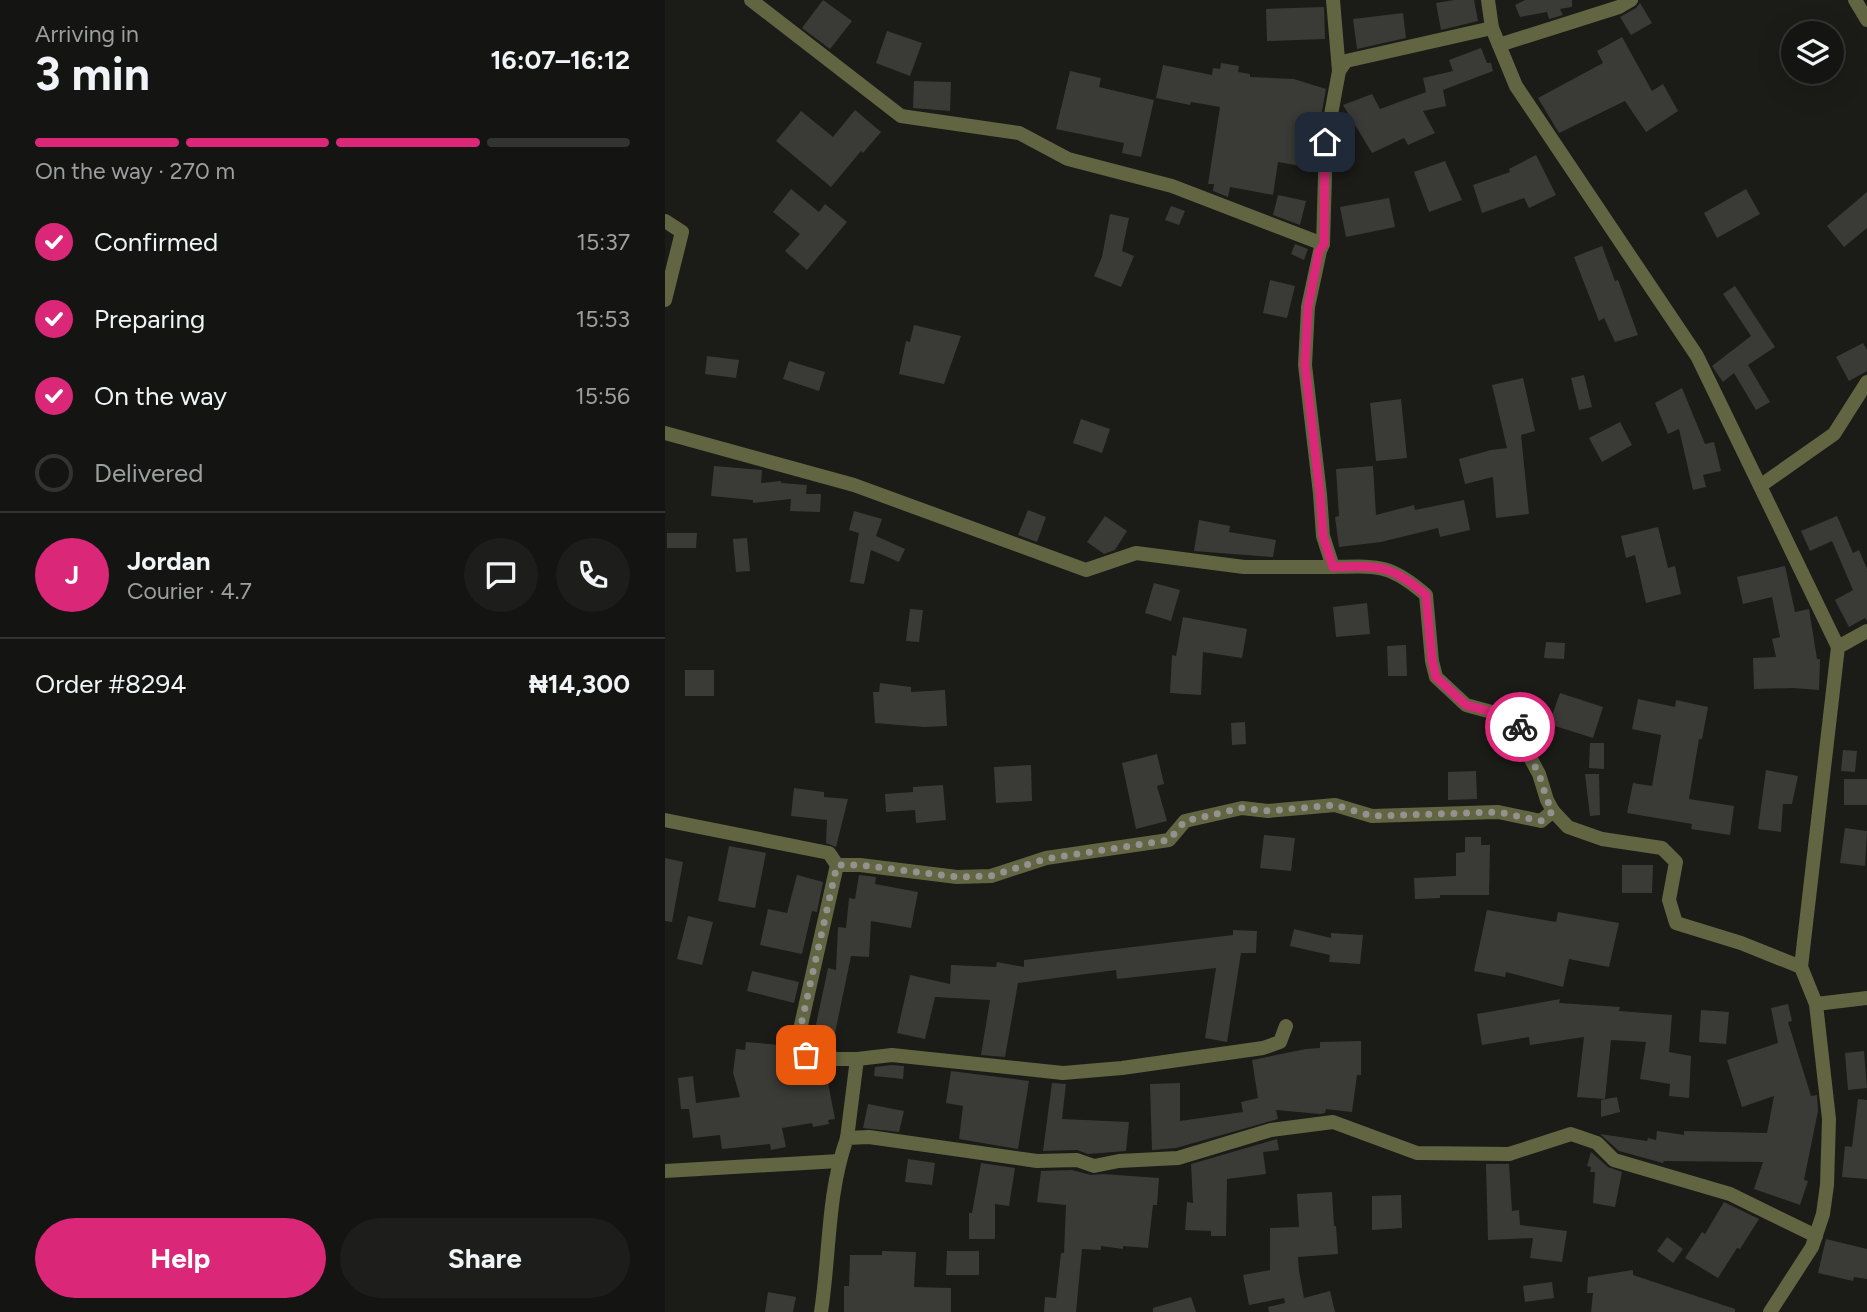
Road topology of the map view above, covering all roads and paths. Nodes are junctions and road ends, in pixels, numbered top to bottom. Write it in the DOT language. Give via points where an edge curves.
graph roads {
  1 [pos="751,0"];
  2 [pos="1333,0"];
  3 [pos="1488,0"];
  4 [pos="1631,0"];
  5 [pos="1855,0"];
  6 [pos="1867,20"];
  7 [pos="1492,28"];
  8 [pos="1499,45"];
  9 [pos="1339,71"];
  10 [pos="665,221"];
  11 [pos="1324,244"];
  12 [pos="665,300"];
  13 [pos="1867,382"];
  14 [pos="665,433"];
  15 [pos="1760,486"];
  16 [pos="1333,567"];
  17 [pos="1867,631"];
  18 [pos="1838,647"];
  19 [pos="1553,811"];
  20 [pos="665,820"];
  21 [pos="837,865"];
  22 [pos="1801,967"];
  23 [pos="1867,998"];
  24 [pos="1816,1004"];
  25 [pos="1286,1026"];
  26 [pos="857,1059"];
  27 [pos="847,1138"];
  28 [pos="838,1161"];
  29 [pos="665,1171"];
  30 [pos="1816,1236"];
  31 [pos="821,1312"];
  32 [pos="1770,1312"];
  1 -- 11 [label="street" via="901,116 1019,133 1068,159 1172,186"];
  2 -- 9 [label="street"];
  3 -- 7 [label="street"];
  4 -- 8 [label="street" via="1619,8"];
  5 -- 6 [label="street"];
  7 -- 8 [label="street"];
  7 -- 9 [label="street" via="1346,61"];
  8 -- 15 [label="street" via="1516,86 1697,356"];
  9 -- 11 [label="street" via="1325,142"];
  10 -- 12 [label="street" via="682,232"];
  11 -- 16 [label="street" via="1308,307 1305,365 1323,536"];
  13 -- 15 [label="street" via="1834,434"];
  14 -- 16 [label="street" via="854,485 1086,570 1136,553 1244,567"];
  15 -- 18 [label="street"];
  16 -- 19 [label="street" via="1376,566 1404,577 1426,595 1436,677 1466,705 1520,723 1526,750"];
  17 -- 18 [label="street"];
  18 -- 22 [label="street"];
  19 -- 21 [label="street" via="1541,821 1498,812 1372,816 1335,805 1268,811 1242,808 1185,821 1169,840 1045,859 991,876"];
  19 -- 22 [label="street" via="1568,827 1602,839 1663,848 1676,862 1669,900 1676,923"];
  20 -- 21 [label="street" via="829,853"];
  21 -- 26 [label="street" via="797,1043 806,1055"];
  22 -- 24 [label="street"];
  23 -- 24 [label="street"];
  24 -- 30 [label="street" via="1829,1119 1828,1185"];
  25 -- 26 [label="street" via="1280,1042 1263,1048 1063,1073 892,1055"];
  26 -- 27 [label="street"];
  27 -- 28 [label="street"];
  27 -- 30 [label="street" via="869,1137 1037,1161 1077,1160 1094,1166 1178,1158 1271,1130 1333,1122 1417,1153 1509,1154 1571,1134 1597,1143 1614,1160 1730,1194"];
  28 -- 29 [label="street"];
  28 -- 31 [label="street"];
  30 -- 32 [label="street"];
}
